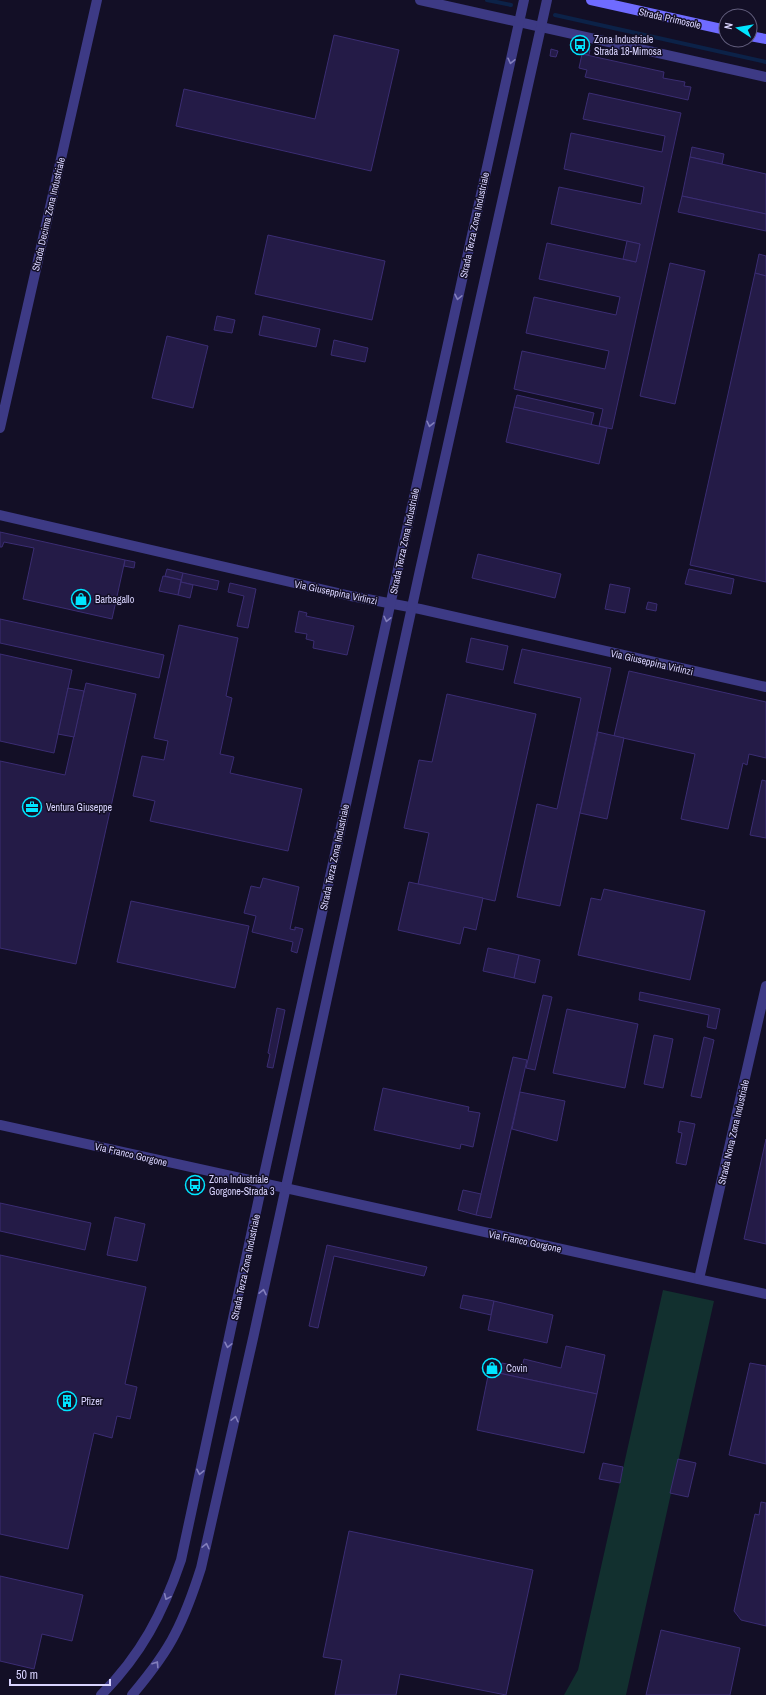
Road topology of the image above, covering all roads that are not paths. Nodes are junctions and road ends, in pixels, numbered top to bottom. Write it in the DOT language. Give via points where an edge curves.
graph roads {
  1 [pos="97,0"];
  2 [pos="420,0"];
  3 [pos="524,0"];
  4 [pos="547,0"];
  5 [pos="591,0"];
  6 [pos="519,22"];
  7 [pos="541,27"];
  8 [pos="718,28"];
  9 [pos="766,77"];
  10 [pos="0,428"];
  11 [pos="0,515"];
  12 [pos="391,603"];
  13 [pos="412,608"];
  14 [pos="766,687"];
  15 [pos="766,986"];
  16 [pos="0,1125"];
  17 [pos="262,1184"];
  18 [pos="284,1189"];
  19 [pos="699,1279"];
  20 [pos="766,1294"];
  21 [pos="101,1695"];
  22 [pos="132,1695"];
  1 -- 10 [label="street, Strada Decima Zona Industriale"];
  2 -- 6 [label="street"];
  3 -- 6 [label="street, Strada Terza Zona Industriale"];
  4 -- 7 [label="street"];
  5 -- 8 [label="main road, Strada Primosole"];
  6 -- 7 [label="street"];
  6 -- 12 [label="street, Strada Terza Zona Industriale, one-way"];
  7 -- 9 [label="street"];
  7 -- 13 [label="street"];
  11 -- 12 [label="street, Via Giuseppina Virlinzi"];
  12 -- 13 [label="street, Via Giuseppina Virlinzi"];
  12 -- 17 [label="street, Strada Terza Zona Industriale, one-way"];
  13 -- 14 [label="street, Via Giuseppina Virlinzi"];
  13 -- 18 [label="street"];
  15 -- 19 [label="street, Strada Nona Zona Industriale"];
  16 -- 17 [label="street, Via Franco Gorgone"];
  17 -- 18 [label="street, Via Franco Gorgone"];
  17 -- 21 [label="street, Strada Terza Zona Industriale, one-way" via="181,1560 170,1593 155,1624 134,1658"];
  18 -- 19 [label="street, Via Franco Gorgone"];
  22 -- 18 [label="street, one-way" via="175,1635 191,1601 202,1568"];
  19 -- 20 [label="street, Via Franco Gorgone"];
}
